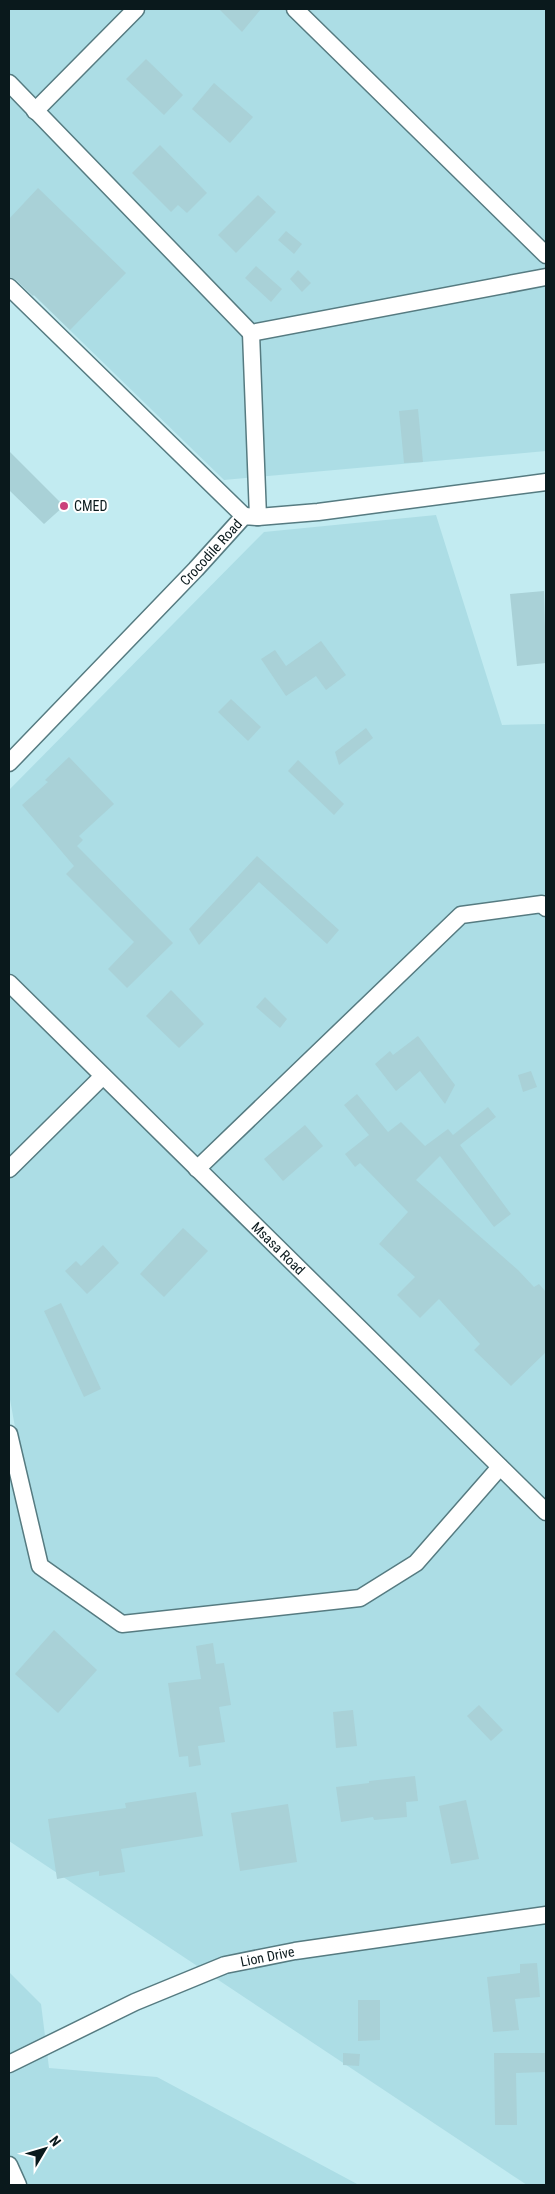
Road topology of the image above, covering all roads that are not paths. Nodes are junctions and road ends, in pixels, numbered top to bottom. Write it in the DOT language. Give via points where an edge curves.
graph roads {
  1 [pos="136,9"];
  2 [pos="295,9"];
  3 [pos="9,83"];
  4 [pos="35,111"];
  5 [pos="546,255"];
  6 [pos="546,277"];
  7 [pos="9,287"];
  8 [pos="251,333"];
  9 [pos="546,482"];
  10 [pos="251,517"];
  11 [pos="9,763"];
  12 [pos="546,908"];
  13 [pos="9,983"];
  14 [pos="103,1076"];
  15 [pos="9,1169"];
  16 [pos="197,1169"];
  17 [pos="9,1434"];
  18 [pos="500,1467"];
  19 [pos="546,1512"];
  20 [pos="546,1915"];
  21 [pos="9,2064"];
  22 [pos="9,2165"];
  23 [pos="18,2185"];
  1 -- 4 [label="street"];
  2 -- 5 [label="street"];
  3 -- 4 [label="street"];
  4 -- 8 [label="street"];
  6 -- 8 [label="street"];
  7 -- 10 [label="street"];
  8 -- 10 [label="street"];
  9 -- 10 [label="street, Crocodile Road" via="318,512"];
  10 -- 11 [label="street, Crocodile Road" via="196,569"];
  12 -- 16 [label="street" via="542,904 461,915"];
  13 -- 14 [label="street, Msasa Road"];
  14 -- 15 [label="street"];
  14 -- 16 [label="street, Msasa Road"];
  16 -- 18 [label="street, Msasa Road"];
  17 -- 18 [label="street" via="40,1566 122,1624 360,1598 416,1562"];
  18 -- 19 [label="street, Msasa Road"];
  20 -- 21 [label="street, Lion Drive" via="295,1951 225,1965 135,2002"];
  22 -- 23 [label="street"];
}
